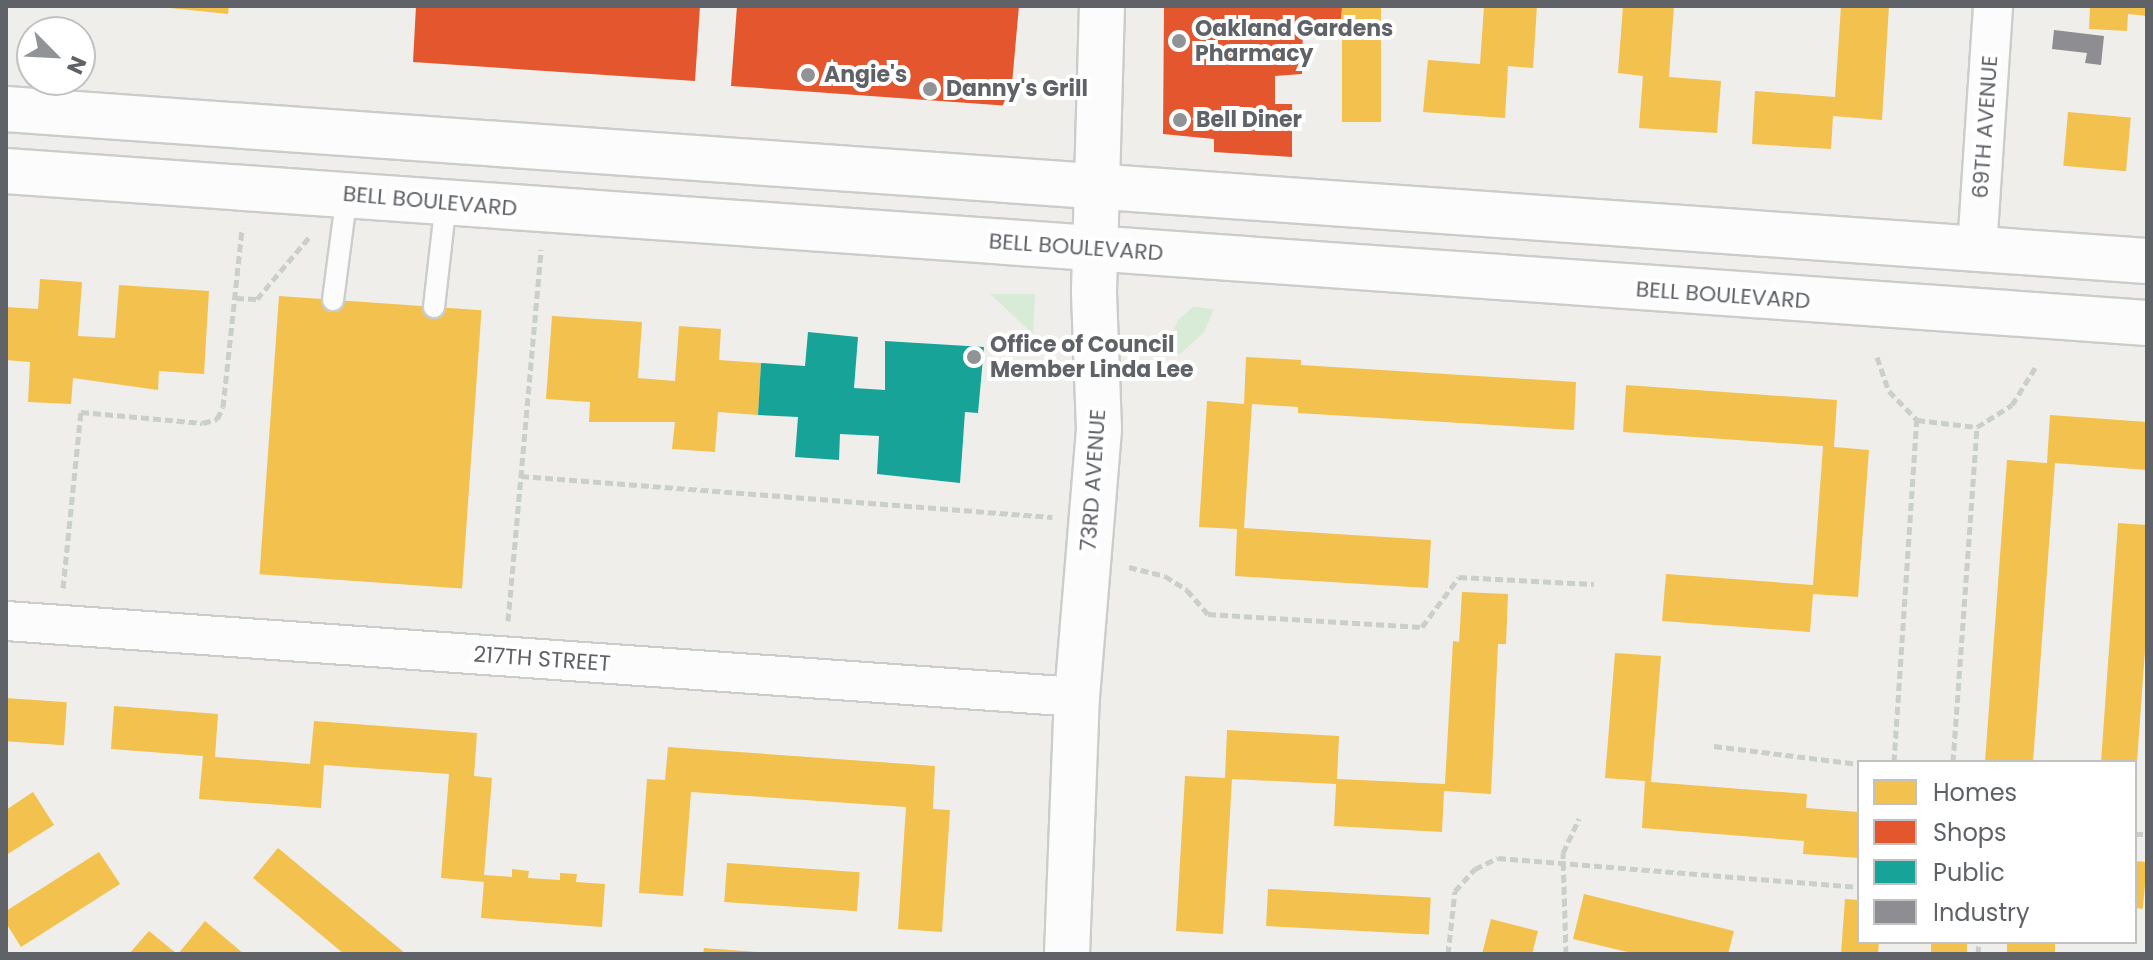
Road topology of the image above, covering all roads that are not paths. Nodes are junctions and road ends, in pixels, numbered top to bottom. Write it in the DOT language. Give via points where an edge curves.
graph roads {
  1 [pos="1102,6"];
  2 [pos="1993,6"];
  3 [pos="6,109"];
  4 [pos="6,171"];
  5 [pos="1100,184"];
  6 [pos="347,193"];
  7 [pos="446,202"];
  8 [pos="1095,248"];
  9 [pos="1977,248"];
  10 [pos="2147,261"];
  11 [pos="333,300"];
  12 [pos="434,307"];
  13 [pos="2147,323"];
  14 [pos="6,621"];
  15 [pos="1077,697"];
  16 [pos="1067,954"];
  1 -- 5 [label="street, 73RD AVENUE"];
  2 -- 9 [label="street, 69TH AVENUE"];
  3 -- 5 [label="street" via="417,142"];
  4 -- 6 [label="street, BELL BOULEVARD"];
  5 -- 8 [label="street, 73RD AVENUE"];
  5 -- 9 [label="street"];
  6 -- 7 [label="street, BELL BOULEVARD"];
  6 -- 11 [label="lane"];
  7 -- 8 [label="street, BELL BOULEVARD"];
  7 -- 12 [label="lane"];
  8 -- 13 [label="street, BELL BOULEVARD"];
  8 -- 15 [label="street, 73RD AVENUE" via="1099,429"];
  9 -- 10 [label="street"];
  14 -- 15 [label="street, 217TH STREET"];
  15 -- 16 [label="street, 73RD AVENUE"];
}
